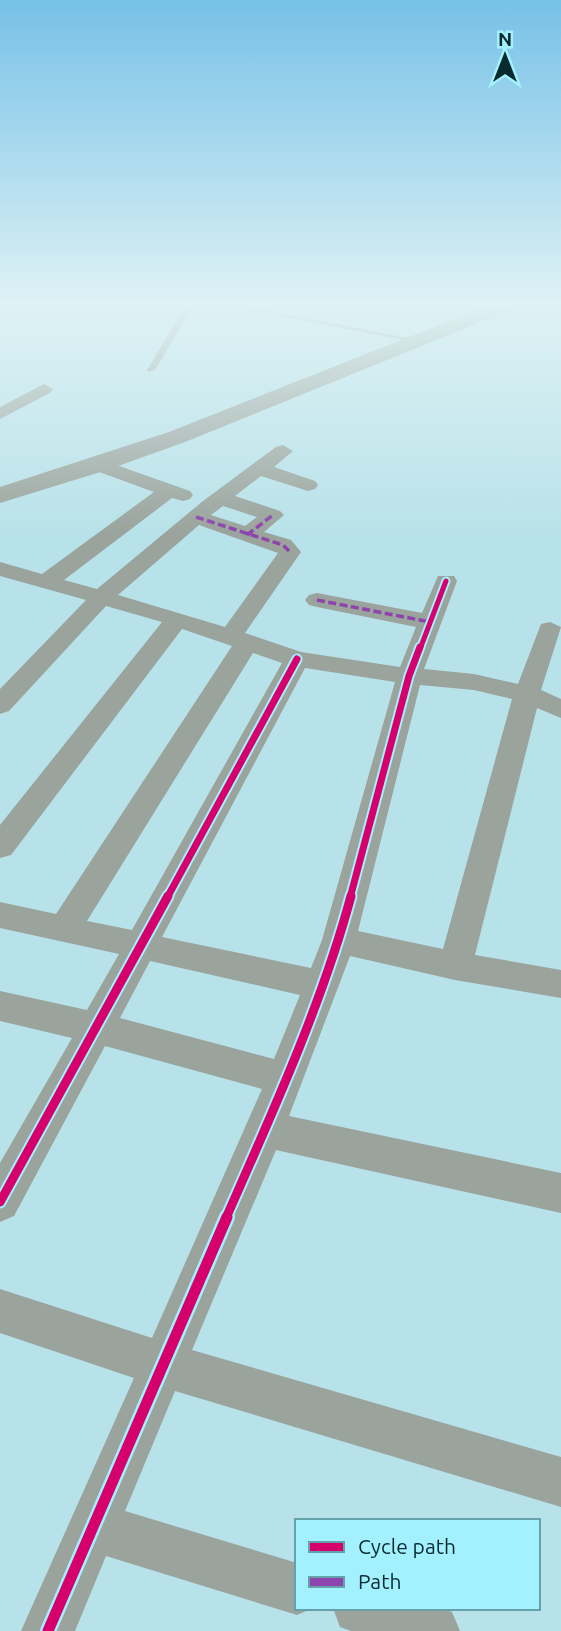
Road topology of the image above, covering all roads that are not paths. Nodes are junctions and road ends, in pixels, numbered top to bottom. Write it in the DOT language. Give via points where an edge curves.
graph roads {
  1 [pos="314,381"];
  2 [pos="44,389"];
  3 [pos="0,414"];
  4 [pos="283,451"];
  5 [pos="98,465"];
  6 [pos="259,469"];
  7 [pos="308,485"];
  8 [pos="169,490"];
  9 [pos="2,493"];
  10 [pos="209,507"];
  11 [pos="247,535"];
  12 [pos="0,569"];
  13 [pos="446,581"];
  14 [pos="46,582"];
  15 [pos="101,598"];
  16 [pos="317,600"];
  17 [pos="177,619"];
  18 [pos="430,622"];
  19 [pos="550,629"];
  20 [pos="239,640"];
  21 [pos="297,659"];
  22 [pos="409,676"];
  23 [pos="527,694"];
  24 [pos="0,705"];
  25 [pos="561,709"];
  26 [pos="0,847"];
  27 [pos="0,915"];
  28 [pos="64,929"];
  29 [pos="340,940"];
  30 [pos="139,945"];
  31 [pos="455,966"];
  32 [pos="561,984"];
  33 [pos="321,985"];
  34 [pos="0,1006"];
  35 [pos="98,1028"];
  36 [pos="285,1079"];
  37 [pos="265,1129"];
  38 [pos="561,1193"];
  39 [pos="0,1202"];
  40 [pos="0,1311"];
  41 [pos="164,1365"];
  42 [pos="561,1482"];
  43 [pos="93,1527"];
  44 [pos="295,1588"];
  45 [pos="351,1610"];
  46 [pos="365,1610"];
  47 [pos="48,1631"];
  48 [pos="345,1631"];
  49 [pos="433,1631"];
  1 -- 5 [label="street"];
  2 -- 3 [label="street"];
  4 -- 6 [label="street"];
  5 -- 8 [label="street"];
  5 -- 9 [label="street"];
  6 -- 7 [label="street"];
  6 -- 10 [label="street"];
  8 -- 10 [label="street"];
  8 -- 14 [label="street"];
  10 -- 11 [label="street"];
  10 -- 11 [label="street" via="273,515"];
  10 -- 15 [label="street"];
  11 -- 20 [label="street" via="283,545 290,552"];
  12 -- 14 [label="street"];
  13 -- 18 [label="street"];
  14 -- 15 [label="street"];
  15 -- 17 [label="street"];
  15 -- 24 [label="street"];
  16 -- 18 [label="street"];
  17 -- 20 [label="street"];
  17 -- 26 [label="street"];
  18 -- 22 [label="street"];
  19 -- 23 [label="street"];
  20 -- 21 [label="street"];
  20 -- 28 [label="street"];
  21 -- 22 [label="street"];
  21 -- 30 [label="street"];
  22 -- 23 [label="street" via="474,682"];
  22 -- 29 [label="street"];
  23 -- 25 [label="street"];
  23 -- 31 [label="street"];
  27 -- 28 [label="street"];
  28 -- 30 [label="street"];
  29 -- 31 [label="street"];
  29 -- 33 [label="street"];
  30 -- 33 [label="street"];
  30 -- 35 [label="street"];
  31 -- 32 [label="street"];
  33 -- 36 [label="street"];
  34 -- 35 [label="street"];
  35 -- 36 [label="street"];
  35 -- 39 [label="street"];
  36 -- 37 [label="street"];
  37 -- 38 [label="street"];
  37 -- 41 [label="street"];
  40 -- 41 [label="street"];
  41 -- 42 [label="street"];
  41 -- 43 [label="street"];
  43 -- 44 [label="street"];
  43 -- 47 [label="street"];
  45 -- 48 [label="street"];
  46 -- 49 [label="street"];
}
